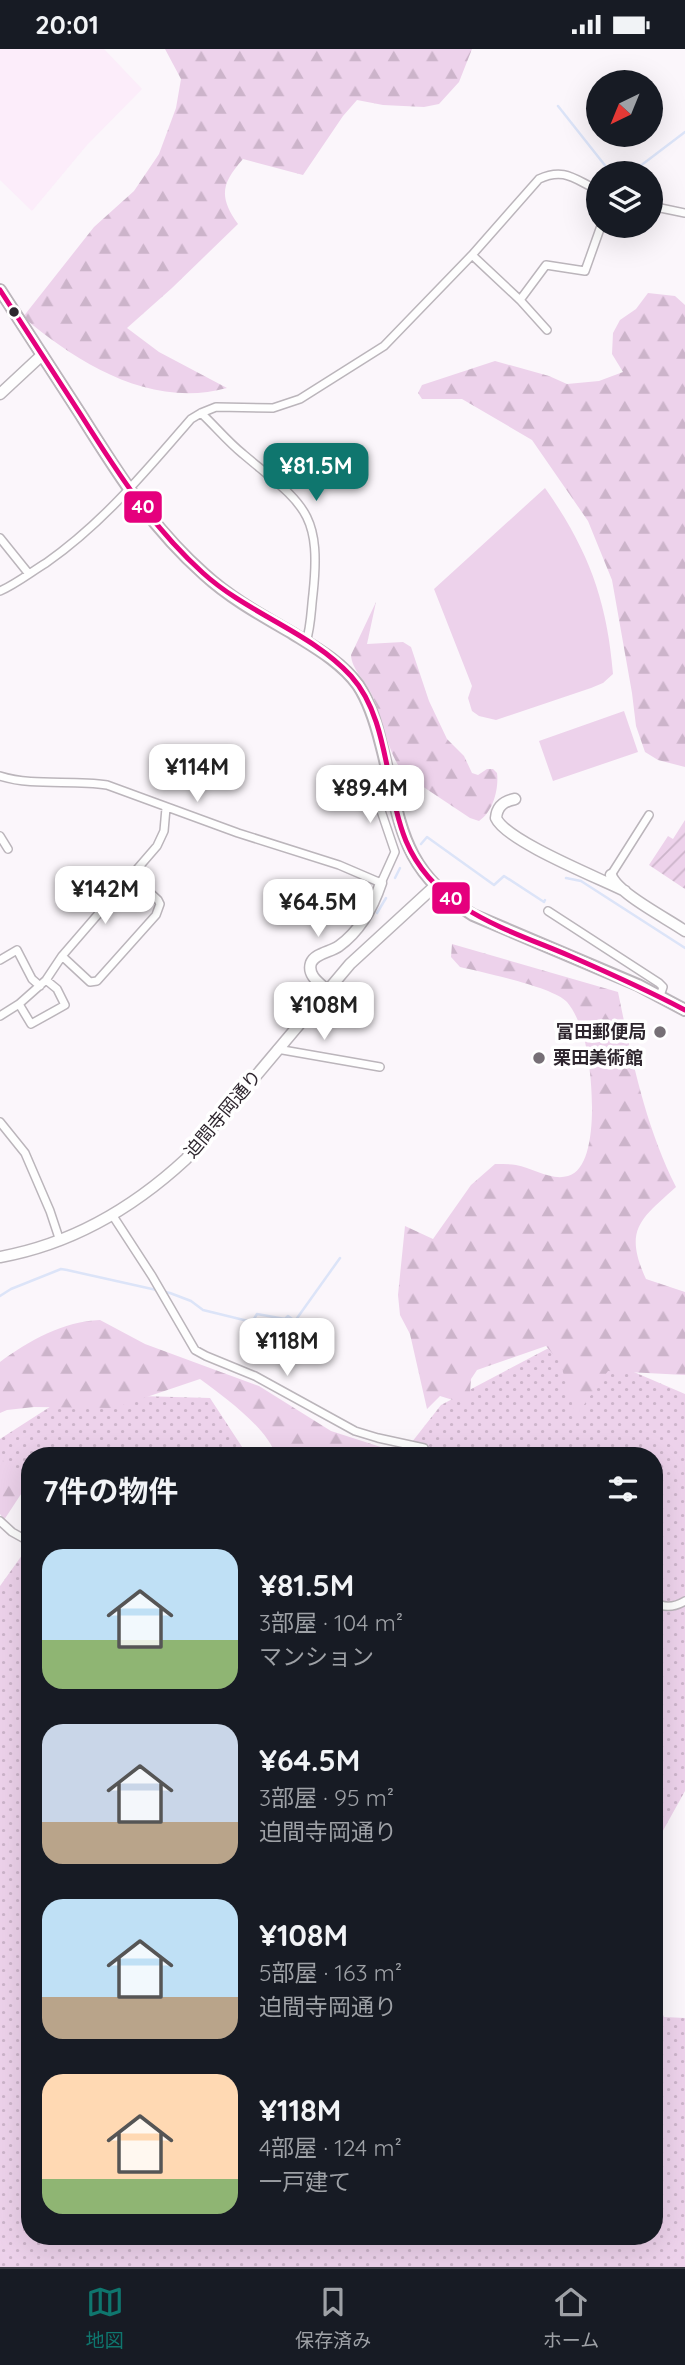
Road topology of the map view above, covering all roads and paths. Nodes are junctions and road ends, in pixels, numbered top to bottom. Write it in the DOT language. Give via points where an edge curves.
graph roads {
  1 [pos="586,184"];
  2 [pos="663,208"];
  3 [pos="685,213"];
  4 [pos="597,238"];
  5 [pos="472,255"];
  6 [pos="0,290"];
  7 [pos="520,300"];
  8 [pos="547,330"];
  9 [pos="42,355"];
  10 [pos="0,394"];
  11 [pos="201,412"];
  12 [pos="129,491"];
  13 [pos="0,538"];
  14 [pos="29,574"];
  15 [pos="0,590"];
  16 [pos="306,642"];
  17 [pos="341,775"];
  18 [pos="0,776"];
  19 [pos="515,799"];
  20 [pos="166,808"];
  21 [pos="649,815"];
  22 [pos="0,836"];
  23 [pos="8,849"];
  24 [pos="131,875"];
  25 [pos="611,875"];
  26 [pos="381,883"];
  27 [pos="436,885"];
  28 [pos="625,891"];
  29 [pos="548,911"];
  30 [pos="685,930"];
  31 [pos="62,956"];
  32 [pos="0,960"];
  33 [pos="43,983"];
  34 [pos="327,990"];
  35 [pos="660,996"];
  36 [pos="19,1005"];
  37 [pos="685,1010"];
  38 [pos="0,1016"];
  39 [pos="277,1049"];
  40 [pos="380,1067"];
  41 [pos="0,1122"];
  42 [pos="113,1216"];
  43 [pos="60,1241"];
  44 [pos="0,1257"];
  45 [pos="419,1447"];
  46 [pos="0,1521"];
  47 [pos="21,1537"];
  48 [pos="685,1601"];
  49 [pos="663,1605"];
  1 -- 5 [label="street" via="565,173 539,179"];
  2 -- 3 [label="street"];
  4 -- 7 [label="street" via="585,271 546,265"];
  5 -- 7 [label="street"];
  5 -- 11 [label="street" via="384,346 300,399 273,408 216,407"];
  6 -- 9 [label="main road"];
  7 -- 8 [label="street"];
  9 -- 10 [label="street"];
  9 -- 12 [label="main road"];
  11 -- 12 [label="street"];
  11 -- 16 [label="street" via="296,498 306,513 314,537 314,581"];
  12 -- 14 [label="street" via="81,538"];
  12 -- 16 [label="main road" via="162,533 205,575"];
  13 -- 14 [label="street"];
  14 -- 15 [label="street"];
  16 -- 27 [label="main road" via="359,687 373,715 398,823 410,850"];
  17 -- 26 [label="street" via="377,799 395,852"];
  18 -- 20 [label="street" via="30,782 97,783"];
  19 -- 28 [label="street" via="499,807 496,818 501,826"];
  20 -- 24 [label="street" via="162,840"];
  20 -- 26 [label="street"];
  21 -- 25 [label="street"];
  22 -- 23 [label="street"];
  24 -- 31 [label="street"];
  24 -- 31 [label="street" via="158,900 156,915 97,981 90,982"];
  25 -- 28 [label="street"];
  26 -- 34 [label="street" via="359,925 341,945 312,962 314,978"];
  27 -- 34 [label="street, 迫間寺岡通り" via="378,936"];
  27 -- 35 [label="main road" via="473,915"];
  28 -- 30 [label="street"];
  29 -- 35 [label="street" via="659,983 663,987"];
  31 -- 33 [label="street"];
  32 -- 33 [label="street" via="17,950 32,979"];
  33 -- 36 [label="street"];
  33 -- 36 [label="street" via="57,989 65,1005 32,1024"];
  34 -- 39 [label="street, 迫間寺岡通り"];
  35 -- 37 [label="main road"];
  36 -- 38 [label="street"];
  39 -- 40 [label="street"];
  39 -- 42 [label="street, 迫間寺岡通り" via="186,1159"];
  41 -- 43 [label="street" via="25,1153"];
  42 -- 43 [label="street, 迫間寺岡通り"];
  42 -- 45 [label="street" via="195,1350 255,1376 355,1431"];
  43 -- 44 [label="street, 迫間寺岡通り"];
  46 -- 47 [label="street"];
  48 -- 49 [label="street" via="676,1607"];
}
